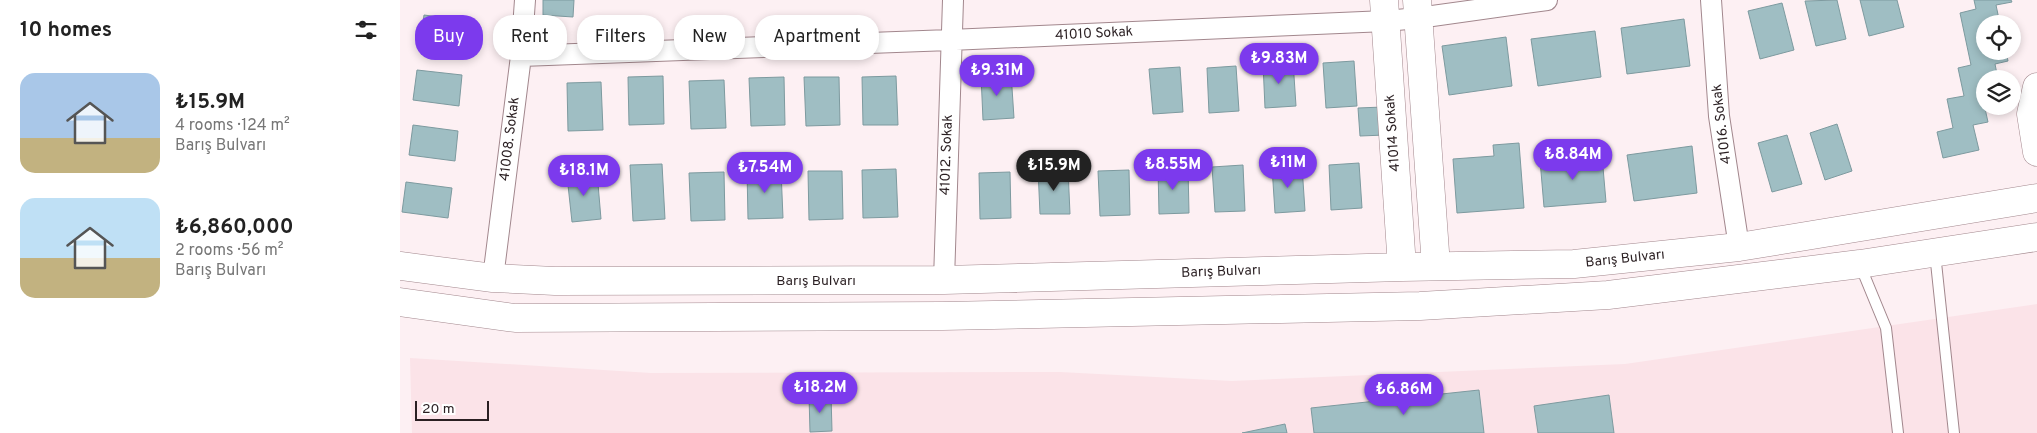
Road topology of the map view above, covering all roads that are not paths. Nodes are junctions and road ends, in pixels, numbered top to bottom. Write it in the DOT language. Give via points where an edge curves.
graph roads {
  1 [pos="525,0"];
  2 [pos="953,0"];
  3 [pos="1547,0"];
  4 [pos="1711,0"];
  5 [pos="1418,9"];
  6 [pos="1385,10"];
  7 [pos="524,15"];
  8 [pos="950,40"];
  9 [pos="567,54"];
  10 [pos="520,60"];
  11 [pos="2037,87"];
  12 [pos="2037,152"];
  13 [pos="2037,198"];
  14 [pos="1853,228"];
  15 [pos="2037,237"];
  16 [pos="1739,247"];
  17 [pos="1935,251"];
  18 [pos="1860,264"];
  19 [pos="400,266"];
  20 [pos="1419,267"];
  21 [pos="493,278"];
  22 [pos="944,280"];
  23 [pos="400,302"];
  24 [pos="1420,306"];
  25 [pos="943,316"];
  26 [pos="1898,433"];
  27 [pos="1954,433"];
  1 -- 7 [label="street, 41008. Sokak"];
  2 -- 8 [label="street, 41012. Sokak"];
  3 -- 5 [label="street, 41010 Sokak"];
  4 -- 16 [label="street, 41016. Sokak" via="1719,116"];
  5 -- 6 [label="street, 41010 Sokak"];
  5 -- 20 [label="main road"];
  6 -- 8 [label="street, 41010 Sokak"];
  6 -- 20 [label="main road, 41014 Sokak"];
  8 -- 9 [label="street, 41010 Sokak"];
  8 -- 22 [label="street, 41012. Sokak"];
  10 -- 21 [label="street, 41008. Sokak"];
  11 -- 12 [label="main road" via="2031,114"];
  13 -- 14 [label="main road, Barış Bulvarı"];
  14 -- 16 [label="main road, Barış Bulvarı"];
  14 -- 18 [label="main road"];
  15 -- 17 [label="main road"];
  16 -- 20 [label="main road, Barış Bulvarı" via="1574,264"];
  17 -- 18 [label="main road"];
  17 -- 27 [label="lane"];
  18 -- 24 [label="main road" via="1608,295"];
  18 -- 26 [label="lane" via="1886,328"];
  19 -- 21 [label="main road, Barış Bulvarı"];
  20 -- 22 [label="main road, Barış Bulvarı"];
  20 -- 24 [label="main road"];
  21 -- 22 [label="main road, Barış Bulvarı" via="555,281"];
  22 -- 25 [label="main road"];
  23 -- 25 [label="main road" via="515,318"];
  24 -- 25 [label="main road"];
}
